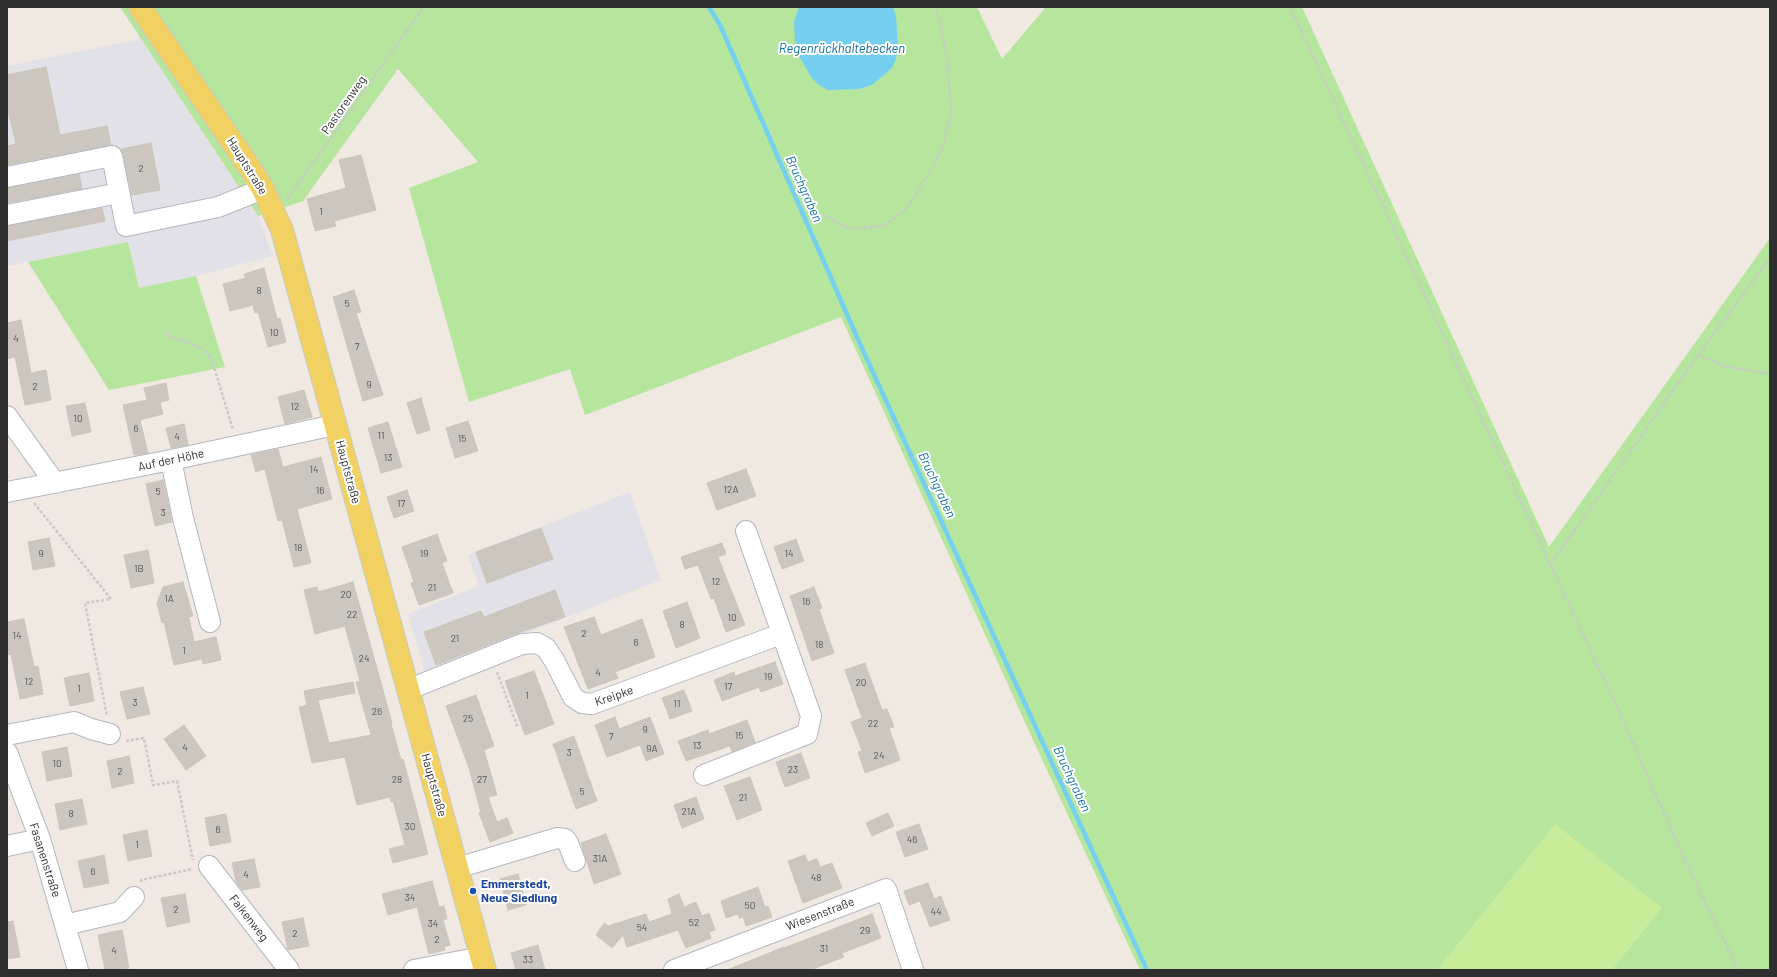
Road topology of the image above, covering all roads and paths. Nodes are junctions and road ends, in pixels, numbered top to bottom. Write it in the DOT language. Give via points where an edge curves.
graph roads {
  1 [pos="140,7"];
  2 [pos="424,7"];
  3 [pos="935,7"];
  4 [pos="1290,7"];
  5 [pos="7,177"];
  6 [pos="263,189"];
  7 [pos="119,193"];
  8 [pos="274,211"];
  9 [pos="823,214"];
  10 [pos="7,215"];
  11 [pos="1770,258"];
  12 [pos="164,333"];
  13 [pos="1698,355"];
  14 [pos="1770,374"];
  15 [pos="7,416"];
  16 [pos="335,425"];
  17 [pos="238,446"];
  18 [pos="171,460"];
  19 [pos="54,483"];
  20 [pos="15,490"];
  21 [pos="746,531"];
  22 [pos="1550,565"];
  23 [pos="210,622"];
  24 [pos="781,634"];
  25 [pos="492,656"];
  26 [pos="407,690"];
  27 [pos="518,728"];
  28 [pos="110,734"];
  29 [pos="7,735"];
  30 [pos="7,752"];
  31 [pos="704,775"];
  32 [pos="40,839"];
  33 [pos="7,846"];
  34 [pos="575,861"];
  35 [pos="202,867"];
  36 [pos="457,868"];
  37 [pos="134,897"];
  38 [pos="65,925"];
  39 [pos="483,963"];
  40 [pos="78,970"];
  41 [pos="289,970"];
  42 [pos="414,970"];
  43 [pos="674,970"];
  44 [pos="913,970"];
  45 [pos="1738,970"];
  1 -- 6 [label="main road, Hauptstraße"];
  2 -- 8 [label="path, Pastorenweg" via="308,171 288,198"];
  3 -- 9 [label="path" via="947,58 951,115 942,149 933,167 909,205 882,226 856,229"];
  4 -- 22 [label="path"];
  5 -- 7 [label="street" via="112,156"];
  6 -- 7 [label="street" via="218,207 126,226"];
  6 -- 8 [label="main road, Hauptstraße"];
  7 -- 10 [label="street"];
  8 -- 16 [label="main road, Hauptstraße" via="286,245"];
  11 -- 13 [label="path"];
  12 -- 17 [label="path" via="203,349 212,360"];
  13 -- 14 [label="path" via="1724,366"];
  13 -- 22 [label="path"];
  15 -- 19 [label="street"];
  16 -- 17 [label="street, Auf der Höhe"];
  16 -- 26 [label="main road, Hauptstraße"];
  17 -- 18 [label="street, Auf der Höhe"];
  18 -- 19 [label="street, Auf der Höhe"];
  18 -- 23 [label="street"];
  19 -- 20 [label="street, Auf der Höhe"];
  20 -- 28 [label="path" via="111,599 85,603"];
  21 -- 24 [label="street"];
  22 -- 45 [label="path"];
  24 -- 25 [label="street, Kreipke" via="592,704 582,703 573,697 546,648 537,643 522,644"];
  24 -- 31 [label="street" via="811,716 807,734"];
  25 -- 26 [label="street, Kreipke"];
  25 -- 27 [label="path"];
  26 -- 36 [label="main road, Hauptstraße"];
  28 -- 29 [label="street" via="74,722"];
  28 -- 35 [label="path" via="112,744 144,738 154,785 177,781"];
  30 -- 32 [label="street, Fasanenstraße"];
  32 -- 33 [label="street"];
  32 -- 38 [label="street, Fasanenstraße"];
  34 -- 36 [label="street" via="568,842 556,838"];
  35 -- 37 [label="path" via="141,880"];
  35 -- 41 [label="street, Falkenweg"];
  36 -- 39 [label="main road, Hauptstraße"];
  37 -- 38 [label="street" via="120,912"];
  38 -- 40 [label="street, Fasanenstraße"];
  39 -- 42 [label="street"];
  43 -- 44 [label="street, Wiesenstraße" via="886,889"];
}
